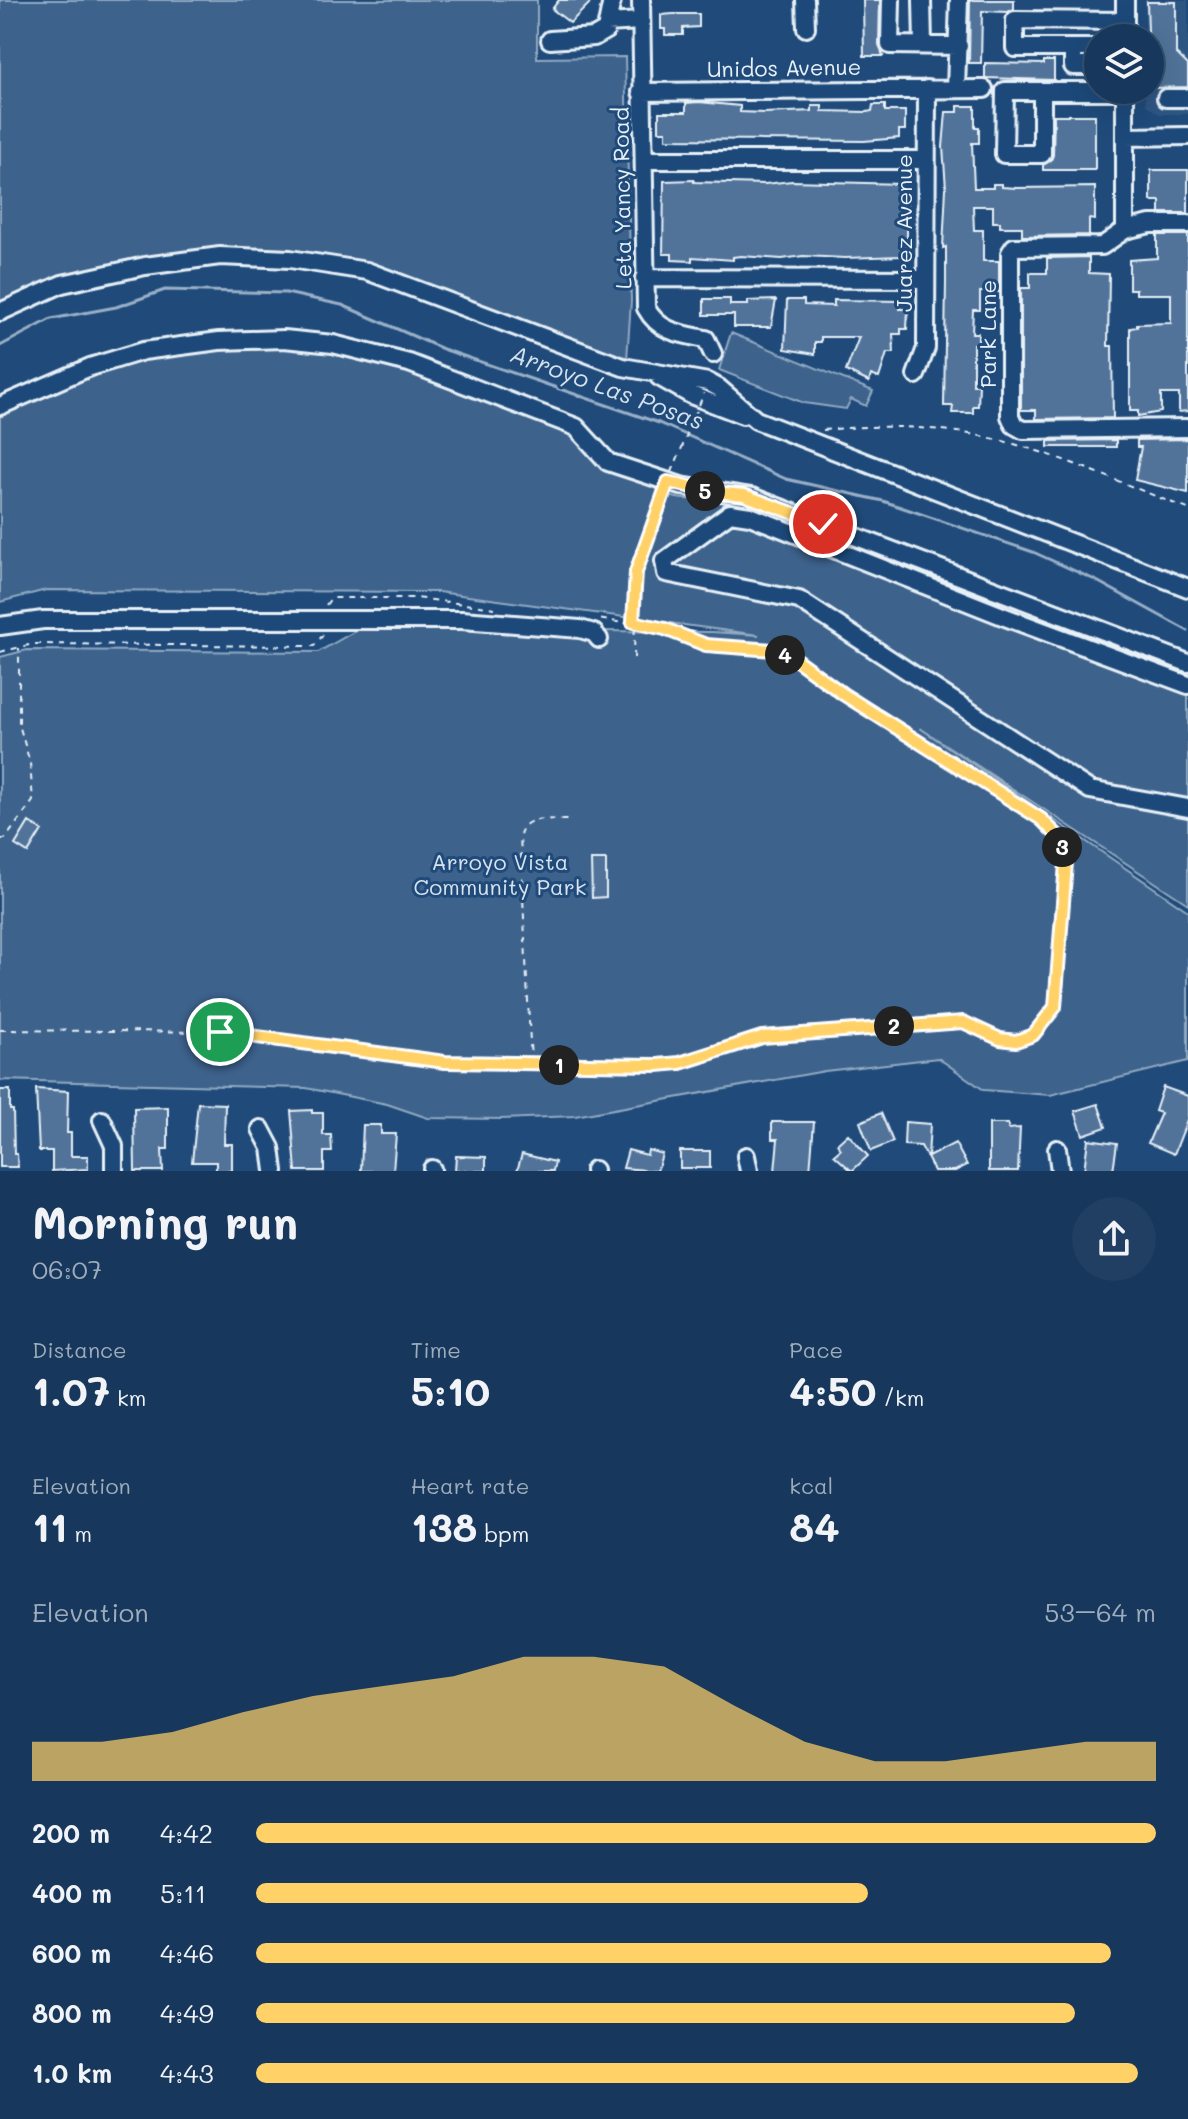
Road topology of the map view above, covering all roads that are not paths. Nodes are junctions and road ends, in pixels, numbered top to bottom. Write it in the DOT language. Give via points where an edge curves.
graph roads {
  1 [pos="612,0"];
  2 [pos="641,0"];
  3 [pos="805,0"];
  4 [pos="891,0"];
  5 [pos="922,0"];
  6 [pos="959,0"];
  7 [pos="1125,0"];
  8 [pos="641,21"];
  9 [pos="607,23"];
  10 [pos="1125,24"];
  11 [pos="1084,26"];
  12 [pos="806,28"];
  13 [pos="550,40"];
  14 [pos="923,45"];
  15 [pos="959,46"];
  16 [pos="1073,48"];
  17 [pos="1084,48"];
  18 [pos="1084,66"];
  19 [pos="927,89"];
  20 [pos="956,89"];
  21 [pos="984,89"];
  22 [pos="1084,90"];
  23 [pos="1042,91"];
  24 [pos="641,92"];
  25 [pos="1166,98"];
  26 [pos="1188,98"];
  27 [pos="1125,104"];
  28 [pos="1188,136"];
  29 [pos="1125,137"];
  30 [pos="644,160"];
  31 [pos="926,160"];
  32 [pos="1188,224"];
  33 [pos="1125,230"];
  34 [pos="644,278"];
  35 [pos="925,279"];
  36 [pos="0,312"];
  37 [pos="713,354"];
  38 [pos="916,375"];
  39 [pos="0,406"];
  40 [pos="1188,428"];
  41 [pos="1188,588"];
  42 [pos="0,626"];
  43 [pos="599,639"];
  44 [pos="1188,663"];
  45 [pos="1188,685"];
  46 [pos="1188,808"];
  47 [pos="102,1120"];
  48 [pos="261,1129"];
  49 [pos="1057,1149"];
  50 [pos="114,1171"];
  51 [pos="274,1171"];
  52 [pos="1060,1171"];
  1 -- 9 [label="street"];
  2 -- 8 [label="street, Leta Yancy Road"];
  3 -- 12 [label="street"];
  4 -- 14 [label="street" via="890,45"];
  5 -- 14 [label="street"];
  6 -- 15 [label="street"];
  7 -- 10 [label="street"];
  8 -- 9 [label="street"];
  8 -- 24 [label="street, Leta Yancy Road"];
  9 -- 13 [label="street" via="606,30 594,37"];
  11 -- 16 [label="street" via="1015,20 1015,48"];
  14 -- 15 [label="street"];
  15 -- 20 [label="street"];
  16 -- 17 [label="street"];
  16 -- 18 [label="street" via="1073,66"];
  19 -- 20 [label="street, Unidos Avenue"];
  19 -- 24 [label="street, Unidos Avenue"];
  19 -- 31 [label="street, Juarez Avenue"];
  20 -- 21 [label="street, Unidos Avenue"];
  22 -- 23 [label="street"];
  24 -- 30 [label="street, Leta Yancy Road"];
  25 -- 26 [label="street"];
  27 -- 29 [label="street"];
  28 -- 29 [label="street"];
  29 -- 33 [label="street"];
  30 -- 31 [label="street"];
  30 -- 34 [label="street, Leta Yancy Road"];
  31 -- 35 [label="street, Juarez Avenue"];
  32 -- 33 [label="street, Park Lane"];
  33 -- 40 [label="street, Park Lane" via="1102,246 1014,247 1010,253 1010,416 1023,430"];
  34 -- 35 [label="street"];
  34 -- 37 [label="street, Leta Yancy Road" via="646,308 654,323 706,339"];
  35 -- 38 [label="street, Juarez Avenue" via="926,348"];
  36 -- 41 [label="street" via="62,284 220,256 290,259 367,271 623,367 708,382 756,420"];
  39 -- 44 [label="street" via="90,367 143,351 219,341 333,344 409,363 576,427 608,462 752,497"];
  42 -- 43 [label="street" via="43,620 462,620 580,629"];
  45 -- 46 [label="street" via="750,516 730,513 664,561 666,573 799,600 1090,790"];
  47 -- 50 [label="street" via="114,1146"];
  48 -- 51 [label="street"];
  49 -- 52 [label="street"];
}
